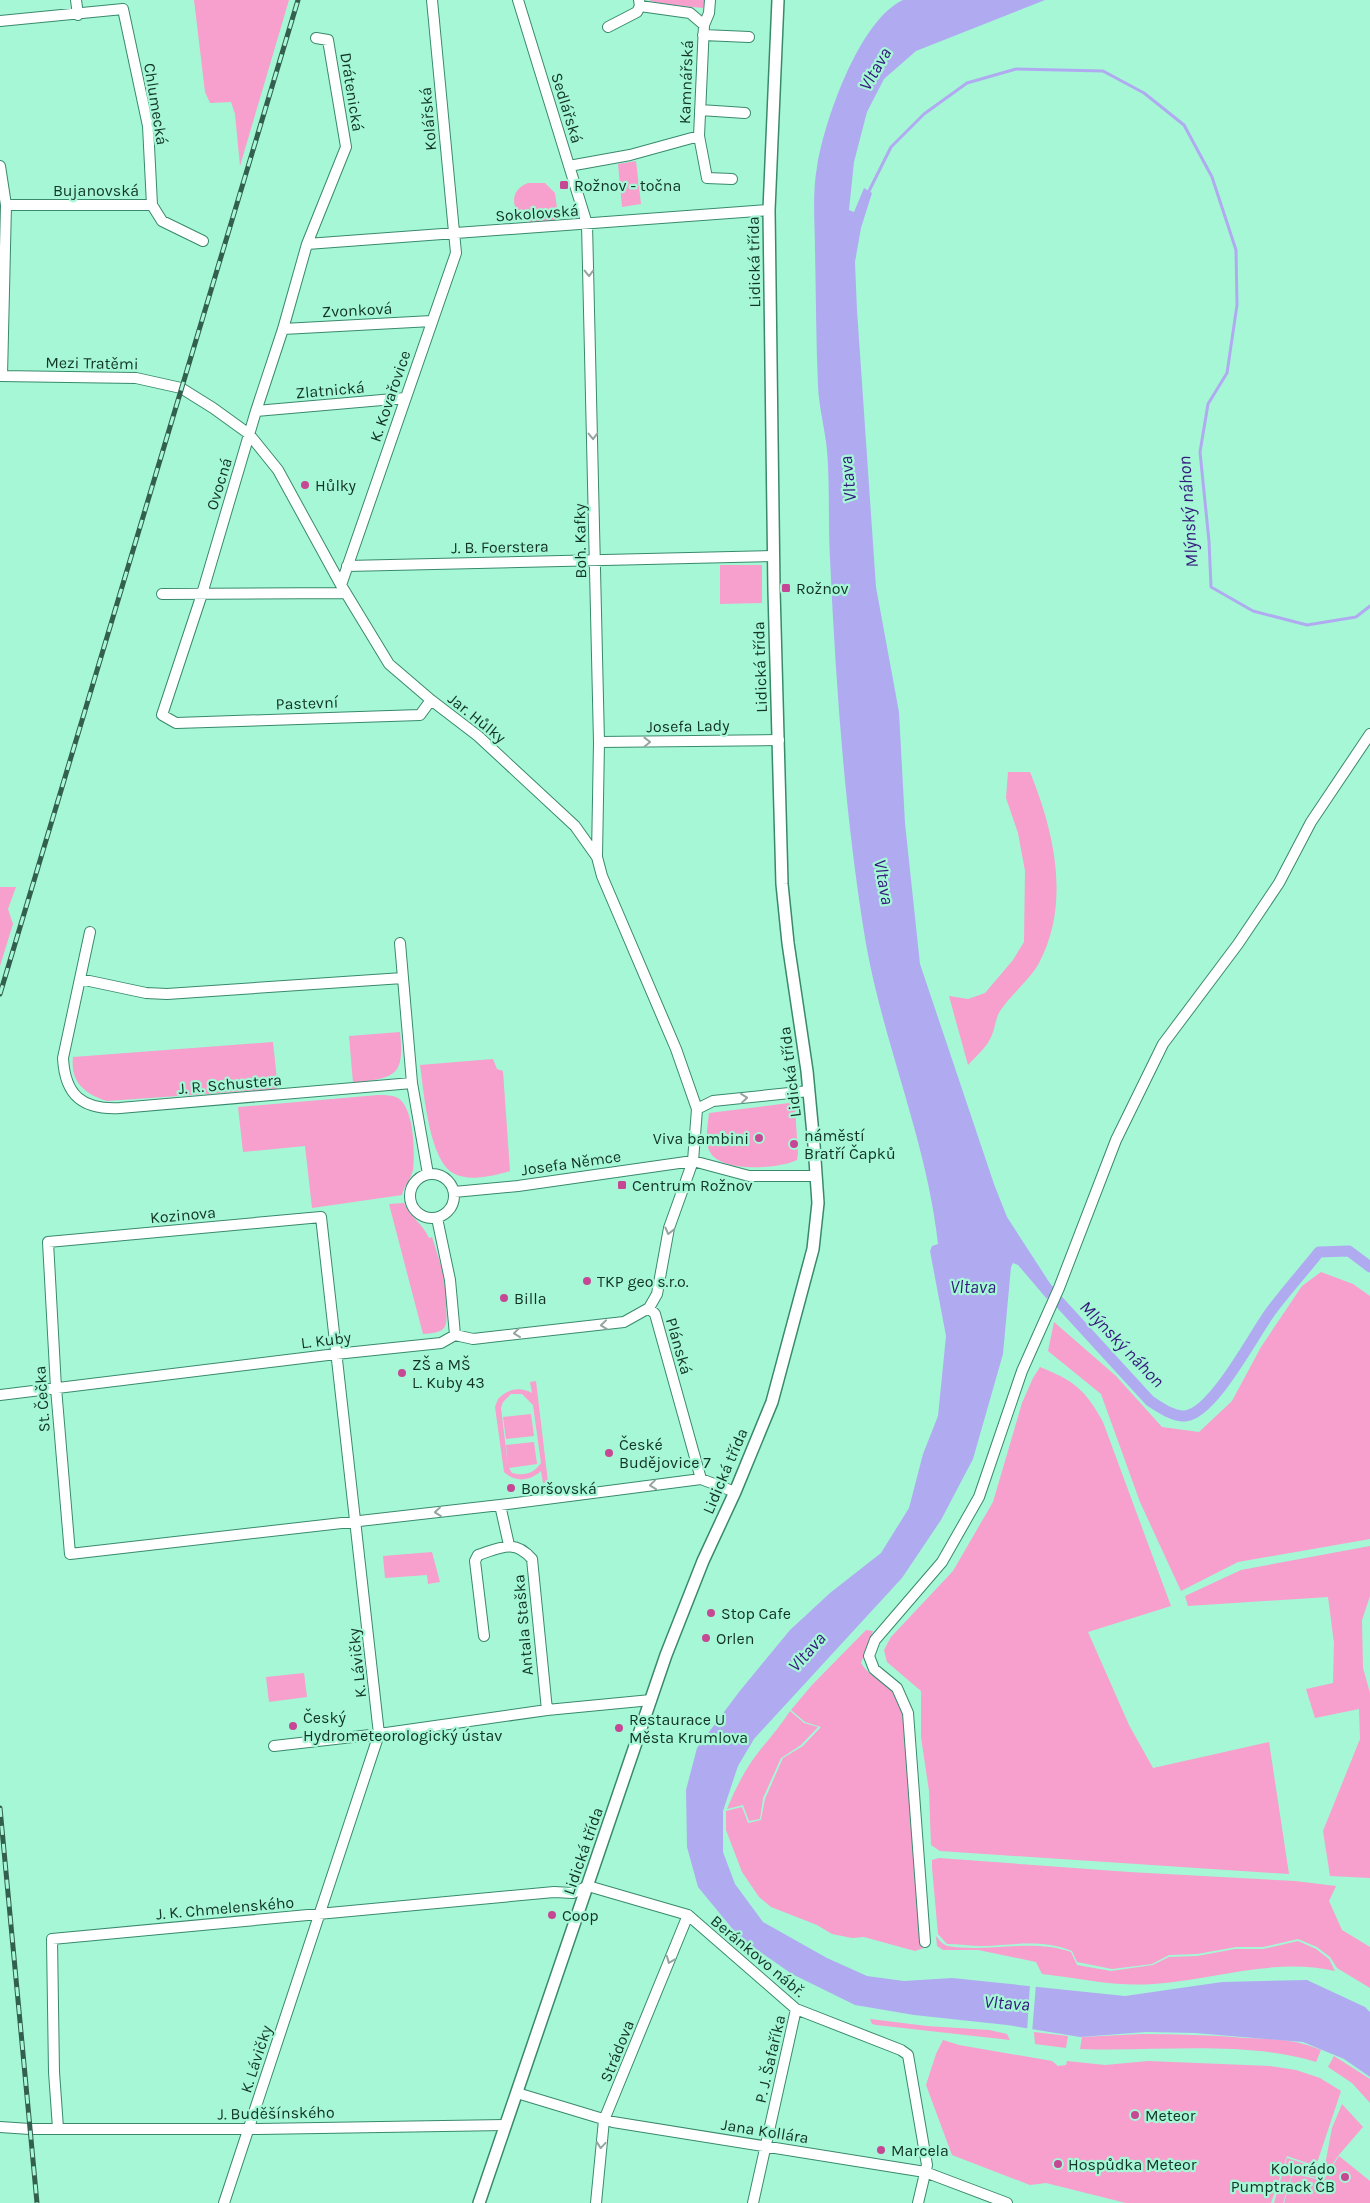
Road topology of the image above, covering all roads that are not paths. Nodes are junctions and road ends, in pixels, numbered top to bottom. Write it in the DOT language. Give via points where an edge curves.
graph roads {
  1 [pos="76,0"];
  2 [pos="432,0"];
  3 [pos="518,0"];
  4 [pos="710,0"];
  5 [pos="778,0"];
  6 [pos="640,3"];
  7 [pos="78,14"];
  8 [pos="0,21"];
  9 [pos="608,26"];
  10 [pos="704,30"];
  11 [pos="749,37"];
  12 [pos="316,38"];
  13 [pos="700,110"];
  14 [pos="745,112"];
  15 [pos="699,136"];
  16 [pos="0,166"];
  17 [pos="570,166"];
  18 [pos="732,179"];
  19 [pos="6,205"];
  20 [pos="152,206"];
  21 [pos="770,210"];
  22 [pos="588,224"];
  23 [pos="454,235"];
  24 [pos="203,241"];
  25 [pos="307,244"];
  26 [pos="432,321"];
  27 [pos="283,329"];
  28 [pos="1,376"];
  29 [pos="181,388"];
  30 [pos="405,398"];
  31 [pos="256,411"];
  32 [pos="249,434"];
  33 [pos="774,556"];
  34 [pos="596,560"];
  35 [pos="347,566"];
  36 [pos="344,589"];
  37 [pos="162,594"];
  38 [pos="202,594"];
  39 [pos="431,700"];
  40 [pos="176,722"];
  41 [pos="1370,734"];
  42 [pos="779,740"];
  43 [pos="598,742"];
  44 [pos="597,857"];
  45 [pos="90,932"];
  46 [pos="400,943"];
  47 [pos="403,978"];
  48 [pos="80,979"];
  49 [pos="412,1083"];
  50 [pos="809,1091"];
  51 [pos="697,1110"];
  52 [pos="693,1161"];
  53 [pos="428,1174"];
  54 [pos="816,1176"];
  55 [pos="454,1192"];
  56 [pos="321,1217"];
  57 [pos="437,1218"];
  58 [pos="48,1242"];
  59 [pos="649,1308"];
  60 [pos="455,1335"];
  61 [pos="336,1354"];
  62 [pos="56,1388"];
  63 [pos="0,1395"];
  64 [pos="701,1479"];
  65 [pos="735,1492"];
  66 [pos="500,1505"];
  67 [pos="357,1521"];
  68 [pos="509,1545"];
  69 [pos="484,1636"];
  70 [pos="651,1700"];
  71 [pos="547,1710"];
  72 [pos="379,1734"];
  73 [pos="274,1746"];
  74 [pos="588,1886"];
  75 [pos="320,1915"];
  76 [pos="688,1915"];
  77 [pos="925,1942"];
  78 [pos="796,2009"];
  79 [pos="516,2093"];
  80 [pos="604,2120"];
  81 [pos="505,2125"];
  82 [pos="0,2127"];
  83 [pos="54,2128"];
  84 [pos="248,2129"];
  85 [pos="765,2146"];
  86 [pos="925,2172"];
  87 [pos="224,2203"];
  88 [pos="478,2203"];
  89 [pos="596,2203"];
  90 [pos="752,2203"];
  91 [pos="918,2203"];
  92 [pos="1006,2203"];
  1 -- 7 [label="street"];
  2 -- 23 [label="street, Kolářská"];
  3 -- 17 [label="street, Sedlářská"];
  4 -- 10 [label="street"];
  5 -- 21 [label="street, Lidická třída"];
  6 -- 9 [label="street, Kamnářská" via="637,12"];
  6 -- 10 [label="street, Kamnářská" via="690,12"];
  7 -- 8 [label="street"];
  7 -- 20 [label="street, Chlumecká" via="123,9 148,126"];
  10 -- 11 [label="street"];
  10 -- 13 [label="street, Kamnářská"];
  12 -- 25 [label="street, Drátenická" via="328,40 346,146"];
  13 -- 14 [label="street"];
  13 -- 15 [label="street, Kamnářská"];
  15 -- 17 [label="street, Kamnářská" via="630,155"];
  15 -- 18 [label="street" via="706,178"];
  16 -- 19 [label="street"];
  17 -- 22 [label="street, Sedlářská"];
  19 -- 20 [label="street, Bujanovská"];
  19 -- 28 [label="street"];
  20 -- 24 [label="street, Bujanovská" via="162,221"];
  21 -- 22 [label="street, Sokolovská"];
  21 -- 33 [label="street, Lidická třída"];
  22 -- 23 [label="street, Sokolovská"];
  22 -- 34 [label="street, Boh. Kafky, one-way"];
  23 -- 25 [label="street, Sokolovská"];
  23 -- 26 [label="street, K. Kovařovice" via="456,254"];
  25 -- 27 [label="street, Ovocná"];
  26 -- 27 [label="street, Zvonková"];
  26 -- 30 [label="street, K. Kovařovice"];
  27 -- 31 [label="street, Ovocná"];
  28 -- 29 [label="street, Mezi Tratěmi" via="136,378"];
  29 -- 32 [label="street, Jar. Hůlky"];
  30 -- 31 [label="street, Zlatnická"];
  30 -- 35 [label="street, K. Kovařovice"];
  31 -- 32 [label="street, Ovocná"];
  32 -- 36 [label="street, Jar. Hůlky" via="278,470"];
  32 -- 38 [label="street, Ovocná"];
  33 -- 34 [label="street, J. B. Foerstera"];
  33 -- 42 [label="street, Lidická třída"];
  34 -- 35 [label="street, J. B. Foerstera"];
  34 -- 43 [label="street, Boh. Kafky"];
  35 -- 36 [label="street, K. Kovařovice"];
  36 -- 38 [label="street"];
  36 -- 39 [label="street, Jar. Hůlky" via="389,664"];
  37 -- 38 [label="street"];
  38 -- 40 [label="street, Ovocná" via="162,715"];
  39 -- 40 [label="street, Pastevní" via="420,715"];
  39 -- 44 [label="street, Jar. Hůlky" via="515,768 575,826"];
  41 -- 77 [label="street" via="1311,822 1279,883 1164,1044 1116,1140 1058,1290 1022,1371 978,1497 942,1562 875,1640 869,1656 874,1669 897,1688 908,1713"];
  43 -- 42 [label="street, Josefa Lady, one-way"];
  42 -- 50 [label="street, Lidická třída" via="783,902"];
  43 -- 44 [label="street, Boh. Kafky"];
  44 -- 51 [label="street, Jar. Hůlky" via="602,876 676,1049"];
  45 -- 48 [label="street"];
  46 -- 47 [label="street"];
  47 -- 48 [label="street" via="167,994 146,993"];
  47 -- 49 [label="street"];
  48 -- 49 [label="street, J. R. Schustera" via="63,1058 64,1077 72,1091 86,1104 102,1109"];
  49 -- 53 [label="street"];
  51 -- 50 [label="street, one-way" via="713,1101"];
  50 -- 54 [label="street, Lidická třída"];
  51 -- 52 [label="street, Plánská"];
  52 -- 54 [label="street" via="750,1176"];
  52 -- 55 [label="street, Josefa Němce"];
  52 -- 59 [label="street, Plánská, one-way" via="670,1228 657,1294"];
  53 -- 55 [label="street" via="444,1178"];
  53 -- 57 [label="street" via="414,1183 410,1199 412,1208 419,1215"];
  54 -- 65 [label="street, Lidická třída" via="818,1202 814,1243 805,1281 772,1402"];
  55 -- 57 [label="street" via="451,1208"];
  56 -- 58 [label="street, Kozinova"];
  56 -- 61 [label="street, K. Lávičky"];
  57 -- 60 [label="street" via="450,1280"];
  58 -- 62 [label="street, St. Čečka"];
  59 -- 60 [label="street, L. Kuby, one-way" via="624,1322 610,1324 473,1339"];
  59 -- 64 [label="street, Plánská" via="655,1314"];
  60 -- 61 [label="street, L. Kuby" via="441,1343"];
  61 -- 62 [label="street, L. Kuby"];
  61 -- 67 [label="street, K. Lávičky"];
  62 -- 63 [label="street, L. Kuby"];
  62 -- 67 [label="street, St. Čečka" via="70,1554"];
  64 -- 65 [label="street"];
  64 -- 66 [label="street, one-way"];
  65 -- 70 [label="street, Lidická třída" via="703,1561"];
  66 -- 67 [label="street, one-way"];
  66 -- 68 [label="street"];
  67 -- 72 [label="street, K. Lávičky"];
  68 -- 69 [label="street" via="478,1555 475,1561"];
  68 -- 71 [label="street, Antala Staška" via="524,1550 532,1559"];
  70 -- 71 [label="street"];
  70 -- 74 [label="street, Lidická třída"];
  71 -- 72 [label="street"];
  72 -- 73 [label="street"];
  72 -- 75 [label="street, K. Lávičky"];
  74 -- 75 [label="street, J. K. Chmelenského" via="573,1893 554,1892"];
  74 -- 76 [label="street, Beránkovo nábř."];
  74 -- 79 [label="street, Lidická třída"];
  75 -- 83 [label="street, J. K. Chmelenského" via="52,1939"];
  75 -- 84 [label="street, K. Lávičky"];
  76 -- 78 [label="street, Beránkovo nábř."];
  76 -- 80 [label="street, Strádova, one-way"];
  78 -- 85 [label="street, P. J. Šafaříka"];
  78 -- 86 [label="street, Beránkovo nábř." via="908,2055 927,2165"];
  79 -- 80 [label="street, Jana Kollára"];
  79 -- 81 [label="street, Lidická třída"];
  80 -- 85 [label="street, Jana Kollára"];
  80 -- 89 [label="street, Strádova, one-way"];
  81 -- 84 [label="street, J. Buděšínského"];
  81 -- 88 [label="street, Lidická třída"];
  82 -- 83 [label="street, J. Buděšínského"];
  83 -- 84 [label="street, J. Buděšínského"];
  84 -- 87 [label="street, K. Lávičky"];
  85 -- 86 [label="street, Jana Kollára"];
  85 -- 90 [label="street, P. J. Šafaříka"];
  86 -- 91 [label="street"];
  86 -- 92 [label="street, Jana Kollára"];
}
